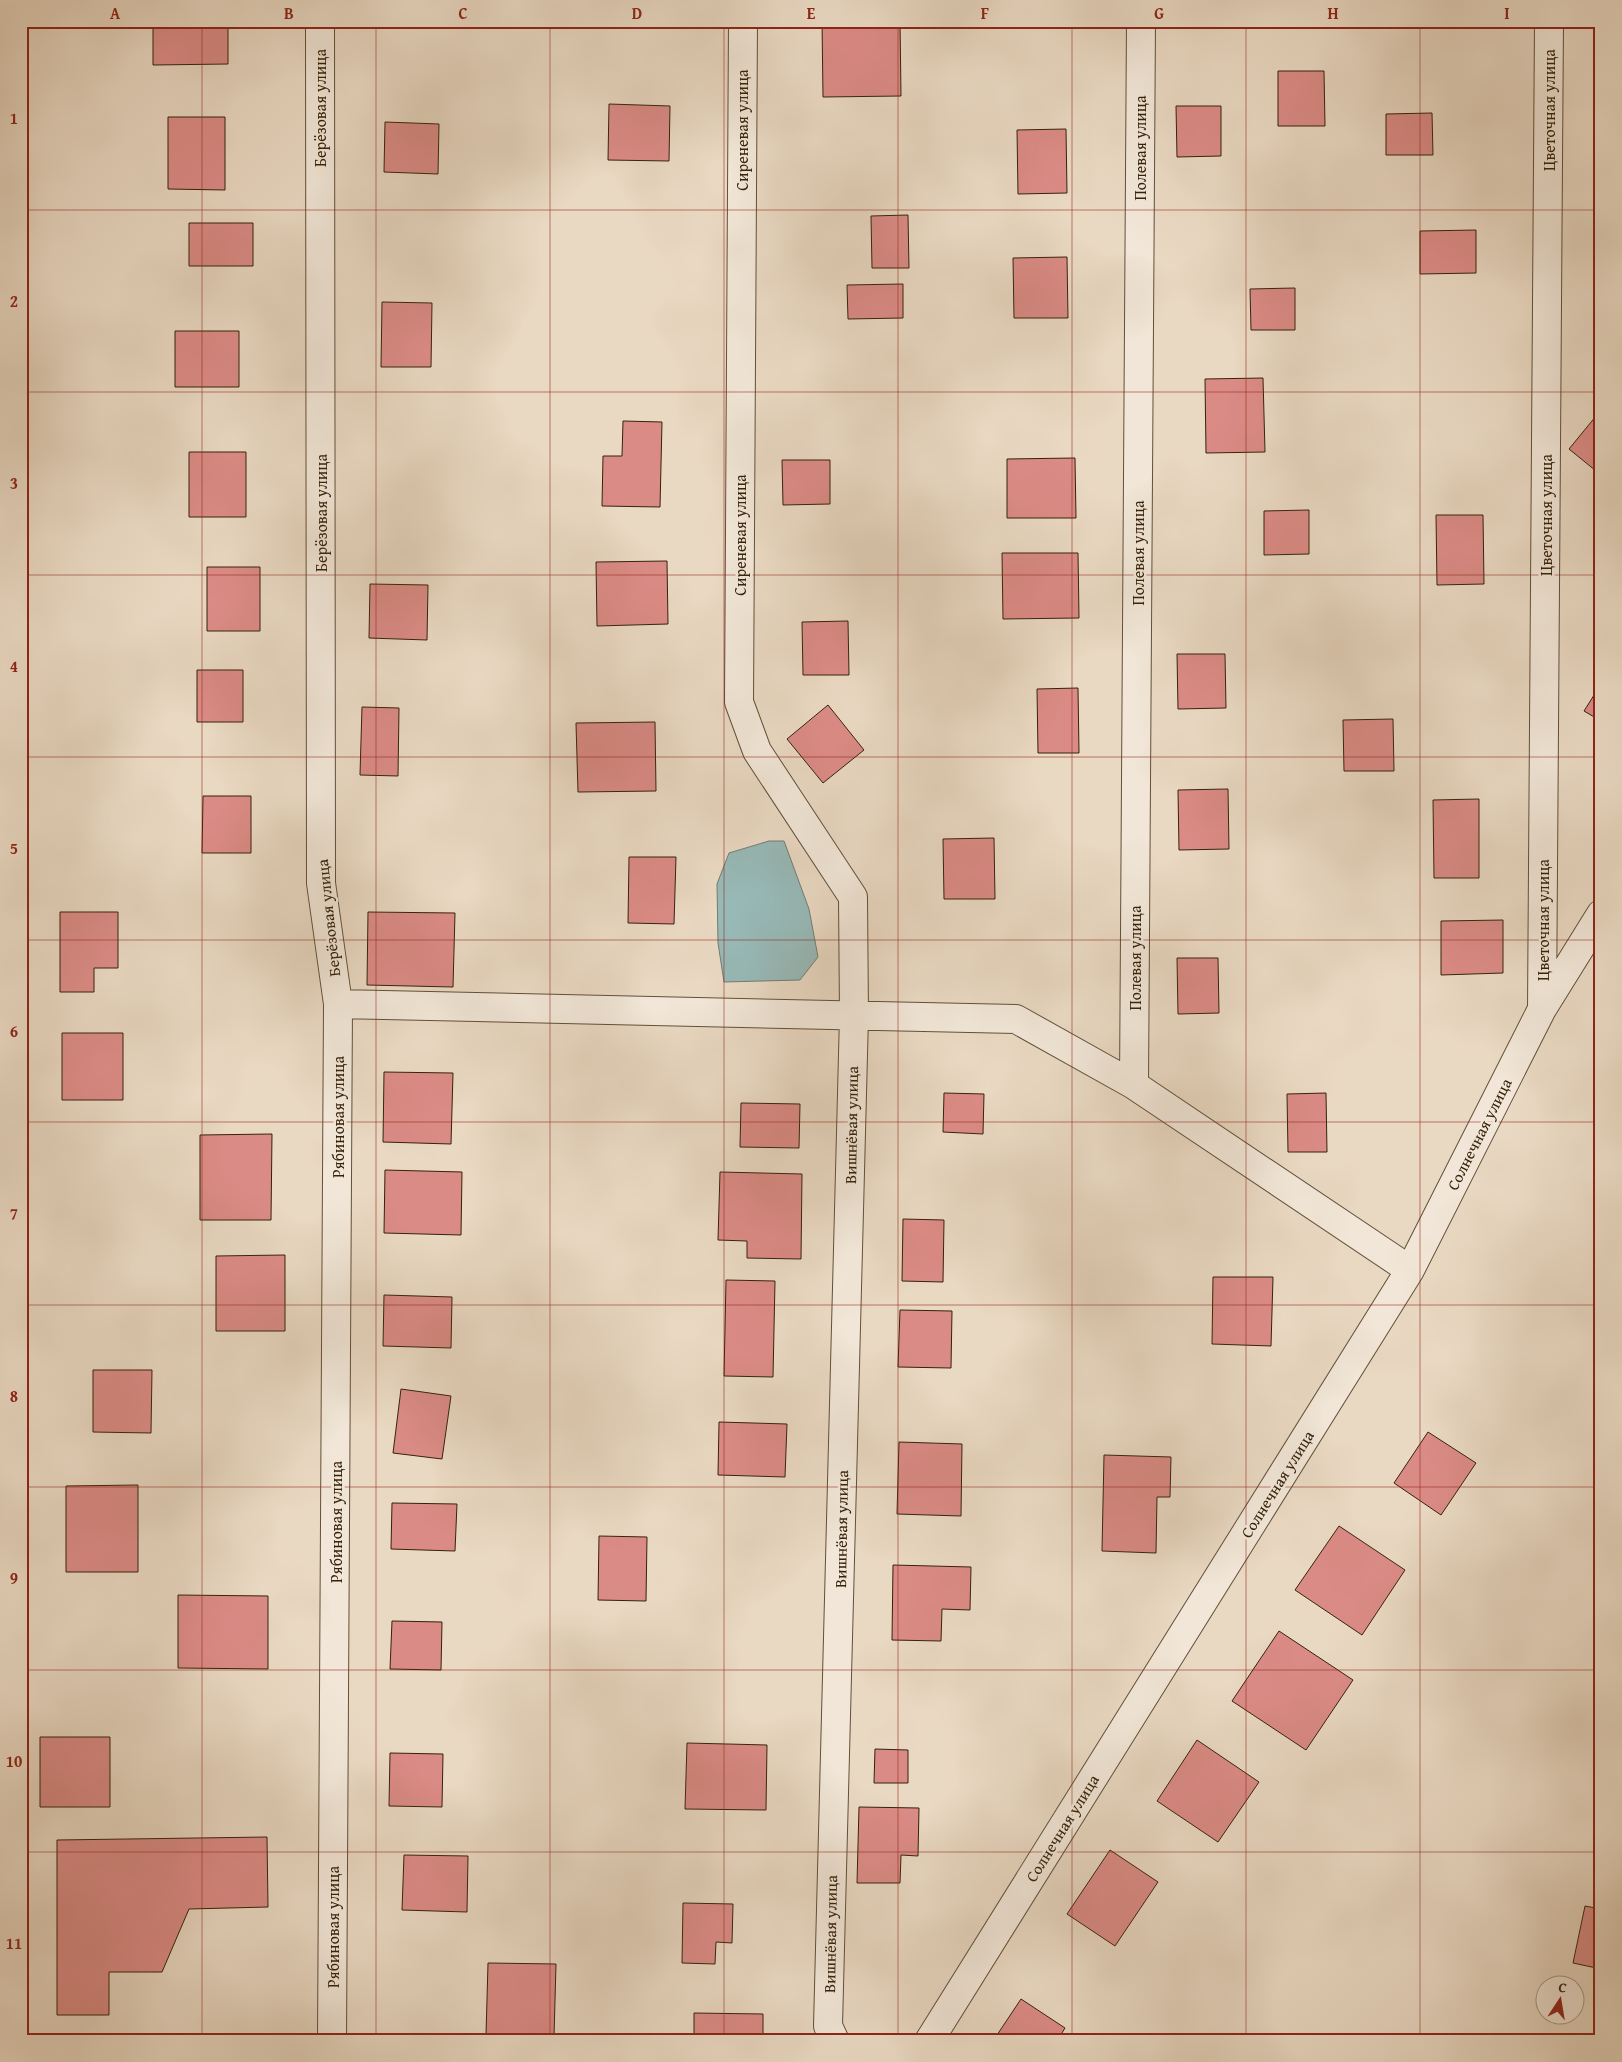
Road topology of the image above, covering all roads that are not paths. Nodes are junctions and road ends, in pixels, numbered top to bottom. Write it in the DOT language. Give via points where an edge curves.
graph roads {
  1 [pos="320,21"];
  2 [pos="743,21"];
  3 [pos="1141,21"];
  4 [pos="1549,21"];
  5 [pos="1601,914"];
  6 [pos="338,1004"];
  7 [pos="1542,1009"];
  8 [pos="854,1016"];
  9 [pos="1134,1085"];
  10 [pos="1410,1270"];
  11 [pos="332,2041"];
  12 [pos="835,2041"];
  13 [pos="929,2041"];
  1 -- 6 [label="street, Берёзовая улица" via="321,883"];
  2 -- 8 [label="street, Сиреневая улица" via="739,702 757,751 853,897"];
  3 -- 9 [label="street, Полевая улица"];
  4 -- 7 [label="street, Цветочная улица"];
  5 -- 7 [label="street, Солнечная улица"];
  6 -- 8 [label="street"];
  6 -- 11 [label="street, Рябиновая улица"];
  7 -- 10 [label="street, Солнечная улица"];
  8 -- 9 [label="street" via="1016,1019"];
  8 -- 12 [label="street, Вишнёвая улица" via="828,2026"];
  9 -- 10 [label="street"];
  10 -- 13 [label="street, Солнечная улица"];
}
